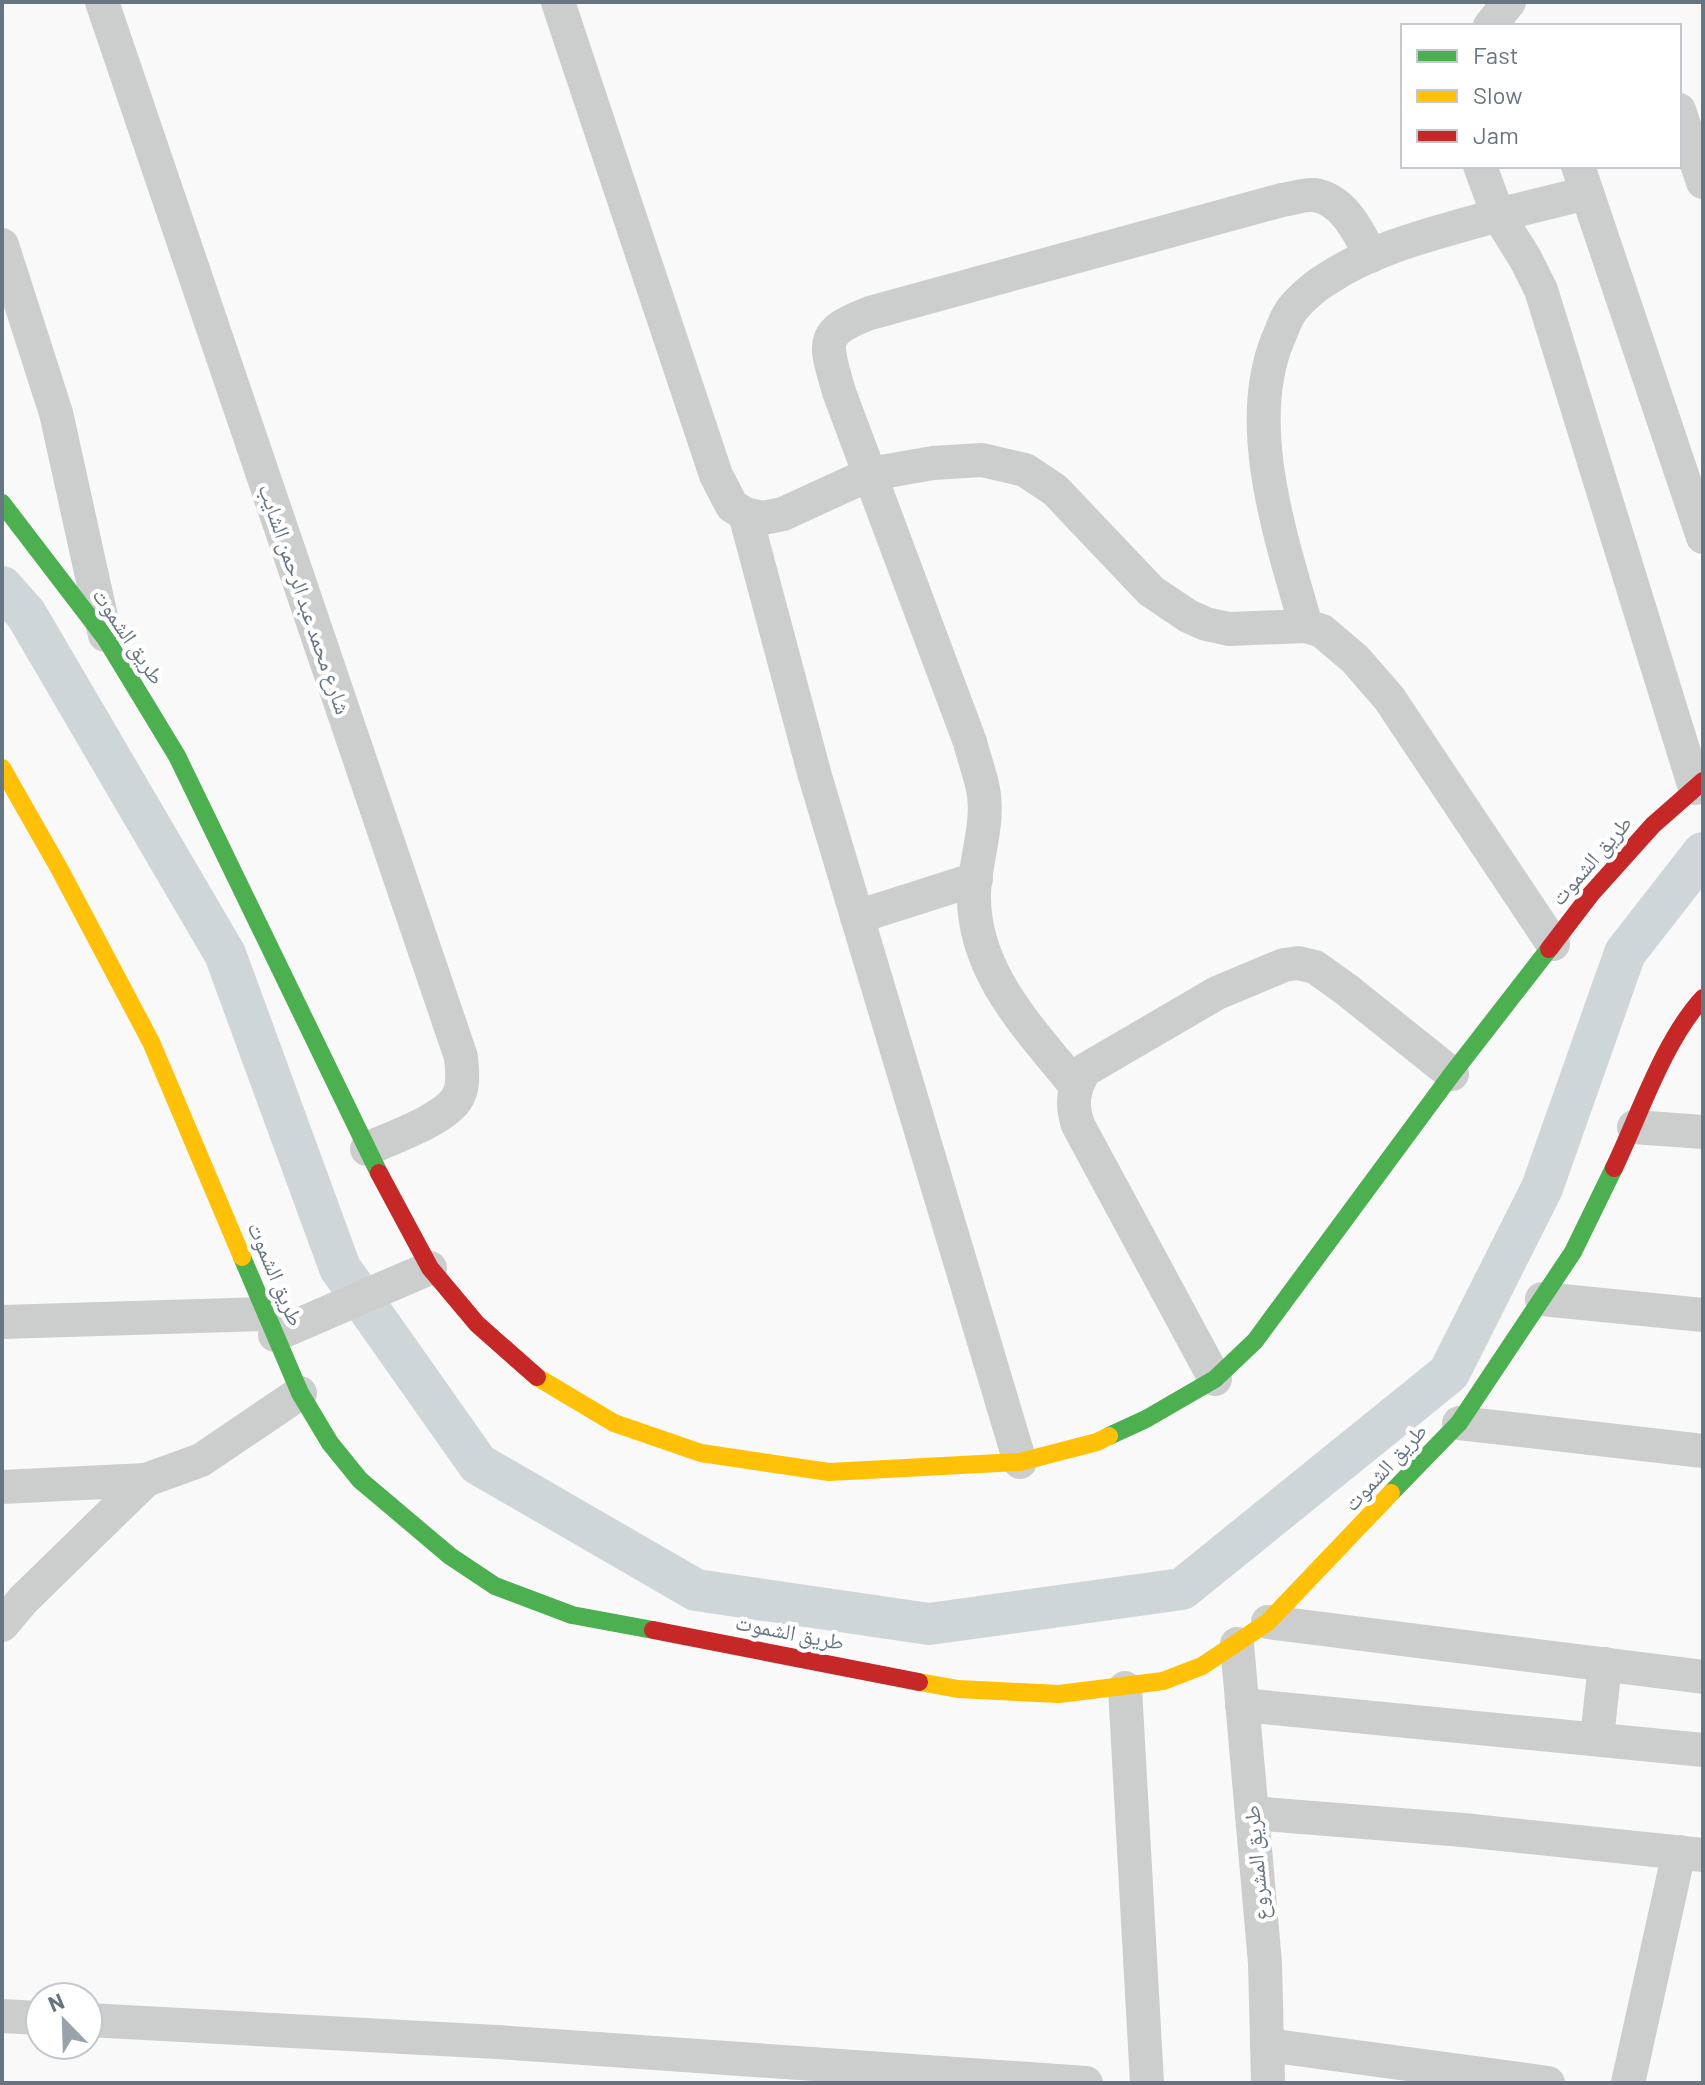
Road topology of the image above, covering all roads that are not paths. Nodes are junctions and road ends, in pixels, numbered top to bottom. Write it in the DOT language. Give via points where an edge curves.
graph roads {
  1 [pos="102,2"];
  2 [pos="558,2"];
  3 [pos="1509,2"];
  4 [pos="1521,2"];
  5 [pos="1492,24"];
  6 [pos="1528,24"];
  7 [pos="1681,116"];
  8 [pos="1481,168"];
  9 [pos="1583,180"];
  10 [pos="1703,182"];
  11 [pos="1498,215"];
  12 [pos="2,245"];
  13 [pos="1371,256"];
  14 [pos="870,474"];
  15 [pos="2,503"];
  16 [pos="745,514"];
  17 [pos="1703,537"];
  18 [pos="1306,626"];
  19 [pos="106,639"];
  20 [pos="2,768"];
  21 [pos="1699,784"];
  22 [pos="976,879"];
  23 [pos="857,917"];
  24 [pos="1553,944"];
  25 [pos="1703,998"];
  26 [pos="1452,1074"];
  27 [pos="1075,1085"];
  28 [pos="1634,1127"];
  29 [pos="1703,1132"];
  30 [pos="367,1149"];
  31 [pos="430,1268"];
  32 [pos="1542,1299"];
  33 [pos="1703,1315"];
  34 [pos="2,1322"];
  35 [pos="271,1324"];
  36 [pos="1215,1379"];
  37 [pos="300,1393"];
  38 [pos="1459,1423"];
  39 [pos="1703,1451"];
  40 [pos="1020,1462"];
  41 [pos="146,1480"];
  42 [pos="2,1487"];
  43 [pos="1268,1622"];
  44 [pos="2,1625"];
  45 [pos="1237,1644"];
  46 [pos="1605,1664"];
  47 [pos="1703,1677"];
  48 [pos="1125,1688"];
  49 [pos="1242,1705"];
  50 [pos="1597,1738"];
  51 [pos="1703,1750"];
  52 [pos="1252,1813"];
  53 [pos="1691,1854"];
  54 [pos="2,2016"];
  55 [pos="24,2017"];
  56 [pos="104,2021"];
  57 [pos="1267,2045"];
  58 [pos="1086,2083"];
  59 [pos="1147,2083"];
  60 [pos="1268,2083"];
  61 [pos="1548,2083"];
  62 [pos="1628,2083"];
  1 -- 30 [label="street, شارع محمد عبد الرحمن الشايب" via="461,1057 456,1100 436,1117"];
  2 -- 16 [label="street" via="716,475 732,506"];
  3 -- 5 [label="street"];
  4 -- 6 [label="street"];
  7 -- 10 [label="street"];
  8 -- 11 [label="street"];
  9 -- 11 [label="street"];
  9 -- 17 [label="street"];
  11 -- 13 [label="street"];
  11 -- 21 [label="street" via="1541,290"];
  12 -- 19 [label="street" via="56,413"];
  13 -- 14 [label="street" via="1337,206 1314,195 846,322 833,331 828,345 839,392"];
  13 -- 18 [label="street" via="1326,279 1290,312 1269,363 1265,420 1270,486"];
  14 -- 16 [label="street" via="773,517"];
  14 -- 18 [label="street" via="982,460 1025,470 1055,490 1151,591 1188,616 1229,629"];
  14 -- 22 [label="street" via="966,731 984,794"];
  15 -- 19 [label="street, طريق الشموت"];
  16 -- 23 [label="street"];
  18 -- 24 [label="street" via="1322,631 1355,659 1389,698"];
  19 -- 30 [label="street, طريق الشموت" via="177,756"];
  20 -- 35 [label="street, طريق الشموت" via="151,1042"];
  21 -- 24 [label="street, طريق الشموت" via="1653,825"];
  22 -- 23 [label="street"];
  22 -- 27 [label="street" via="977,934 990,972"];
  23 -- 40 [label="street"];
  24 -- 26 [label="street, طريق الشموت"];
  25 -- 28 [label="street, طريق الشموت" via="1648,1090"];
  26 -- 27 [label="street" via="1315,967 1298,963 1217,993 1098,1060"];
  26 -- 36 [label="street, طريق الشموت" via="1255,1341"];
  27 -- 36 [label="street" via="1072,1108 1078,1125"];
  28 -- 29 [label="street"];
  28 -- 32 [label="street, طريق الشموت" via="1573,1252"];
  30 -- 31 [label="street, طريق الشموت"];
  31 -- 35 [label="street" via="312,1319"];
  31 -- 40 [label="street, طريق الشموت" via="477,1324 541,1380 614,1423 701,1453 829,1472"];
  32 -- 33 [label="street"];
  32 -- 38 [label="street, طريق الشموت"];
  34 -- 35 [label="street"];
  35 -- 37 [label="street, طريق الشموت"];
  36 -- 40 [label="street, طريق الشموت" via="1097,1442"];
  37 -- 41 [label="street" via="201,1460"];
  37 -- 48 [label="street, طريق الشموت" via="360,1480 401,1517 495,1586 572,1615 958,1689 1059,1694"];
  38 -- 39 [label="street"];
  38 -- 43 [label="street, طريق الشموت"];
  41 -- 42 [label="street"];
  41 -- 44 [label="street"];
  43 -- 45 [label="street, طريق الشموت"];
  43 -- 46 [label="street"];
  45 -- 48 [label="street, طريق الشموت" via="1202,1666"];
  45 -- 49 [label="street, طريق المشروع"];
  46 -- 47 [label="street"];
  46 -- 50 [label="street"];
  48 -- 59 [label="street"];
  49 -- 50 [label="street"];
  49 -- 52 [label="street, طريق المشروع"];
  50 -- 51 [label="street"];
  52 -- 53 [label="street"];
  52 -- 57 [label="street, طريق المشروع"];
  53 -- 62 [label="street"];
  54 -- 55 [label="street"];
  56 -- 58 [label="street"];
  57 -- 60 [label="street, طريق المشروع"];
  57 -- 61 [label="street"];
}
